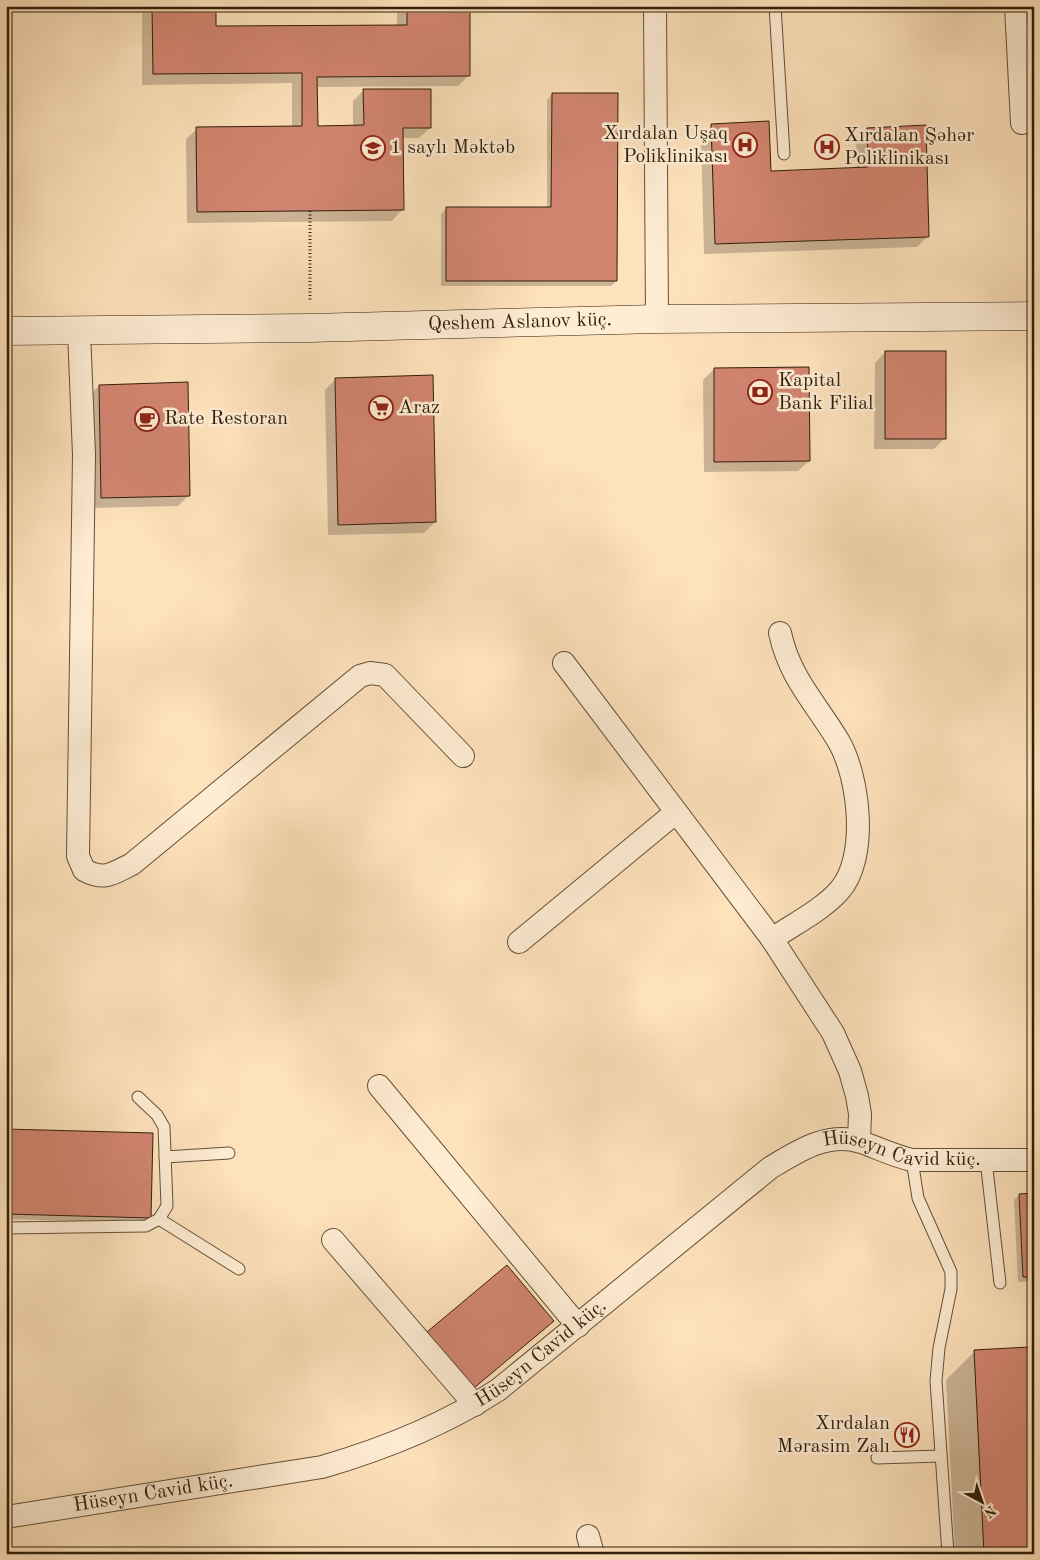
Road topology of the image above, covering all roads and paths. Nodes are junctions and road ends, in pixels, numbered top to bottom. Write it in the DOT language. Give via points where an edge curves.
graph roads {
  1 [pos="655,6"];
  2 [pos="775,6"];
  3 [pos="1016,6"];
  4 [pos="1022,123"];
  5 [pos="784,154"];
  6 [pos="310,211"];
  7 [pos="1034,316"];
  8 [pos="657,319"];
  9 [pos="310,328"];
  10 [pos="6,331"];
  11 [pos="79,331"];
  12 [pos="780,633"];
  13 [pos="564,663"];
  14 [pos="464,756"];
  15 [pos="675,813"];
  16 [pos="772,939"];
  17 [pos="519,942"];
  18 [pos="379,1086"];
  19 [pos="138,1097"];
  20 [pos="859,1141"];
  21 [pos="229,1153"];
  22 [pos="165,1157"];
  23 [pos="912,1160"];
  24 [pos="986,1160"];
  25 [pos="1034,1160"];
  26 [pos="159,1218"];
  27 [pos="6,1228"];
  28 [pos="333,1240"];
  29 [pos="240,1269"];
  30 [pos="1000,1283"];
  31 [pos="578,1326"];
  32 [pos="475,1405"];
  33 [pos="940,1456"];
  34 [pos="877,1458"];
  35 [pos="6,1517"];
  36 [pos="948,1554"];
  1 -- 8 [label="street"];
  2 -- 5 [label="lane"];
  3 -- 4 [label="street"];
  6 -- 9 [label="path"];
  7 -- 8 [label="street, Qeshem Aslanov küç."];
  8 -- 9 [label="street, Qeshem Aslanov küç."];
  9 -- 11 [label="street, Qeshem Aslanov küç."];
  10 -- 11 [label="street, Qeshem Aslanov küç."];
  11 -- 14 [label="street" via="84,455 78,856 84,870 97,877 111,875 132,864 360,676 370,673 385,675"];
  12 -- 16 [label="street" via="795,677 840,744 851,770 858,830 849,877 839,891"];
  13 -- 15 [label="street"];
  15 -- 16 [label="street"];
  15 -- 17 [label="street"];
  16 -- 20 [label="street" via="833,1033 850,1071 860,1114"];
  18 -- 31 [label="street"];
  19 -- 22 [label="lane" via="157,1115 164,1127"];
  20 -- 23 [label="street, Hüseyn Cavid küç."];
  20 -- 31 [label="street, Hüseyn Cavid küç." via="823,1141 770,1168"];
  21 -- 22 [label="lane"];
  22 -- 26 [label="lane" via="167,1206"];
  23 -- 24 [label="street, Hüseyn Cavid küç."];
  23 -- 33 [label="lane" via="918,1198 951,1272 936,1381"];
  24 -- 25 [label="street, Hüseyn Cavid küç."];
  24 -- 30 [label="lane"];
  26 -- 27 [label="lane" via="146,1226"];
  26 -- 29 [label="lane"];
  28 -- 32 [label="street"];
  31 -- 32 [label="street, Hüseyn Cavid küç."];
  32 -- 35 [label="street, Hüseyn Cavid küç." via="369,1454 322,1467"];
  33 -- 34 [label="lane"];
  33 -- 36 [label="lane"];
}
